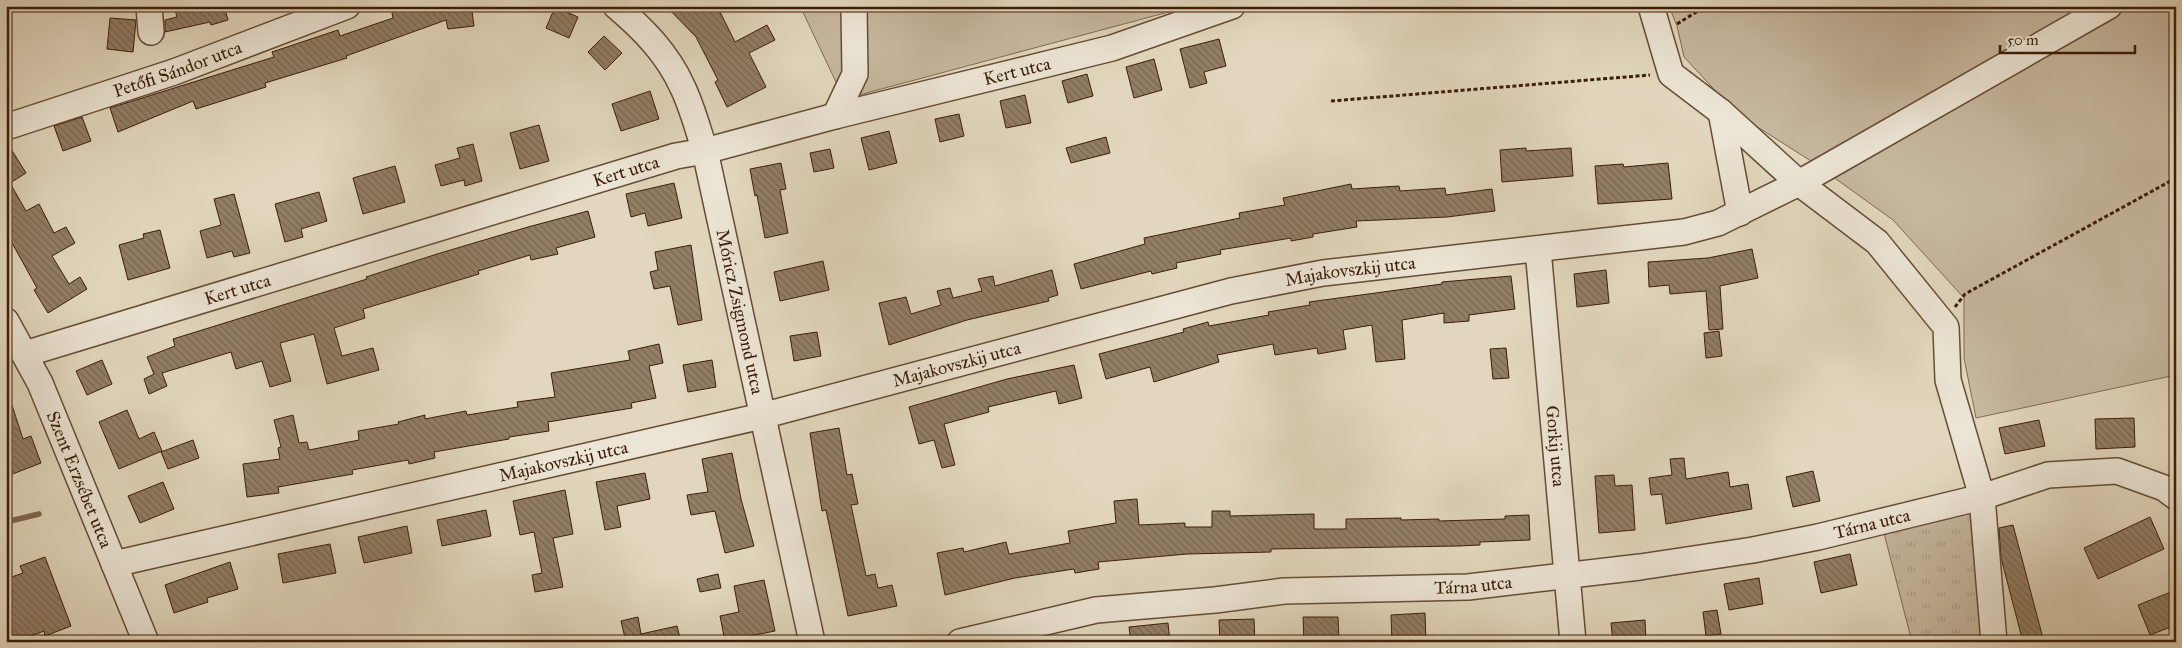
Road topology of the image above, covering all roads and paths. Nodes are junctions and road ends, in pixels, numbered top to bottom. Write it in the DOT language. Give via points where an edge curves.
graph roads {
  1 [pos="149,6"];
  2 [pos="346,6"];
  3 [pos="616,6"];
  4 [pos="854,6"];
  5 [pos="1232,6"];
  6 [pos="1651,6"];
  7 [pos="1706,6"];
  8 [pos="2109,6"];
  9 [pos="151,32"];
  10 [pos="1659,34"];
  11 [pos="1671,74"];
  12 [pos="1331,102"];
  13 [pos="1721,112"];
  14 [pos="836,116"];
  15 [pos="6,127"];
  16 [pos="705,151"];
  17 [pos="2176,178"];
  18 [pos="1799,183"];
  19 [pos="1740,213"];
  20 [pos="1538,249"];
  21 [pos="6,321"];
  22 [pos="1946,327"];
  23 [pos="24,354"];
  24 [pos="762,416"];
  25 [pos="1982,497"];
  26 [pos="2176,497"];
  27 [pos="114,564"];
  28 [pos="1566,576"];
  29 [pos="146,642"];
  30 [pos="812,642"];
  31 [pos="960,642"];
  32 [pos="1573,642"];
  33 [pos="1994,642"];
  1 -- 9 [label="street"];
  2 -- 15 [label="street, Petőfi Sándor utca" via="174,72"];
  3 -- 16 [label="street, Móricz Zsigmond utca" via="643,29 666,57 683,86"];
  4 -- 14 [label="street" via="855,74"];
  5 -- 14 [label="street, Kert utca" via="1112,48"];
  6 -- 10 [label="street"];
  7 -- 10 [label="path"];
  8 -- 18 [label="street, Majakovszkij utca"];
  10 -- 11 [label="street"];
  11 -- 12 [label="path"];
  11 -- 13 [label="street"];
  13 -- 18 [label="street"];
  13 -- 19 [label="street"];
  14 -- 16 [label="street, Kert utca"];
  16 -- 23 [label="street, Kert utca" via="676,156"];
  16 -- 24 [label="street, Móricz Zsigmond utca"];
  17 -- 22 [label="path" via="1965,294 1950,312"];
  18 -- 19 [label="street, Majakovszkij utca"];
  18 -- 22 [label="street" via="1877,242"];
  19 -- 20 [label="street, Majakovszkij utca" via="1684,232"];
  20 -- 24 [label="street, Majakovszkij utca" via="1323,274 1231,291"];
  20 -- 28 [label="street, Gorkij utca"];
  21 -- 23 [label="street, Szent Erzsébet utca"];
  22 -- 25 [label="street" via="1948,380"];
  23 -- 27 [label="street, Szent Erzsébet utca" via="40,382"];
  24 -- 27 [label="street, Majakovszkij utca"];
  24 -- 30 [label="street, Móricz Zsigmond utca"];
  25 -- 26 [label="street, Tárna utca" via="2048,475 2117,470 2164,488"];
  25 -- 28 [label="street, Tárna utca" via="1762,548"];
  25 -- 33 [label="street"];
  27 -- 29 [label="street, Szent Erzsébet utca"];
  28 -- 31 [label="street, Tárna utca" via="1468,587 1284,591 1096,610"];
  28 -- 32 [label="street, Gorkij utca"];
}
